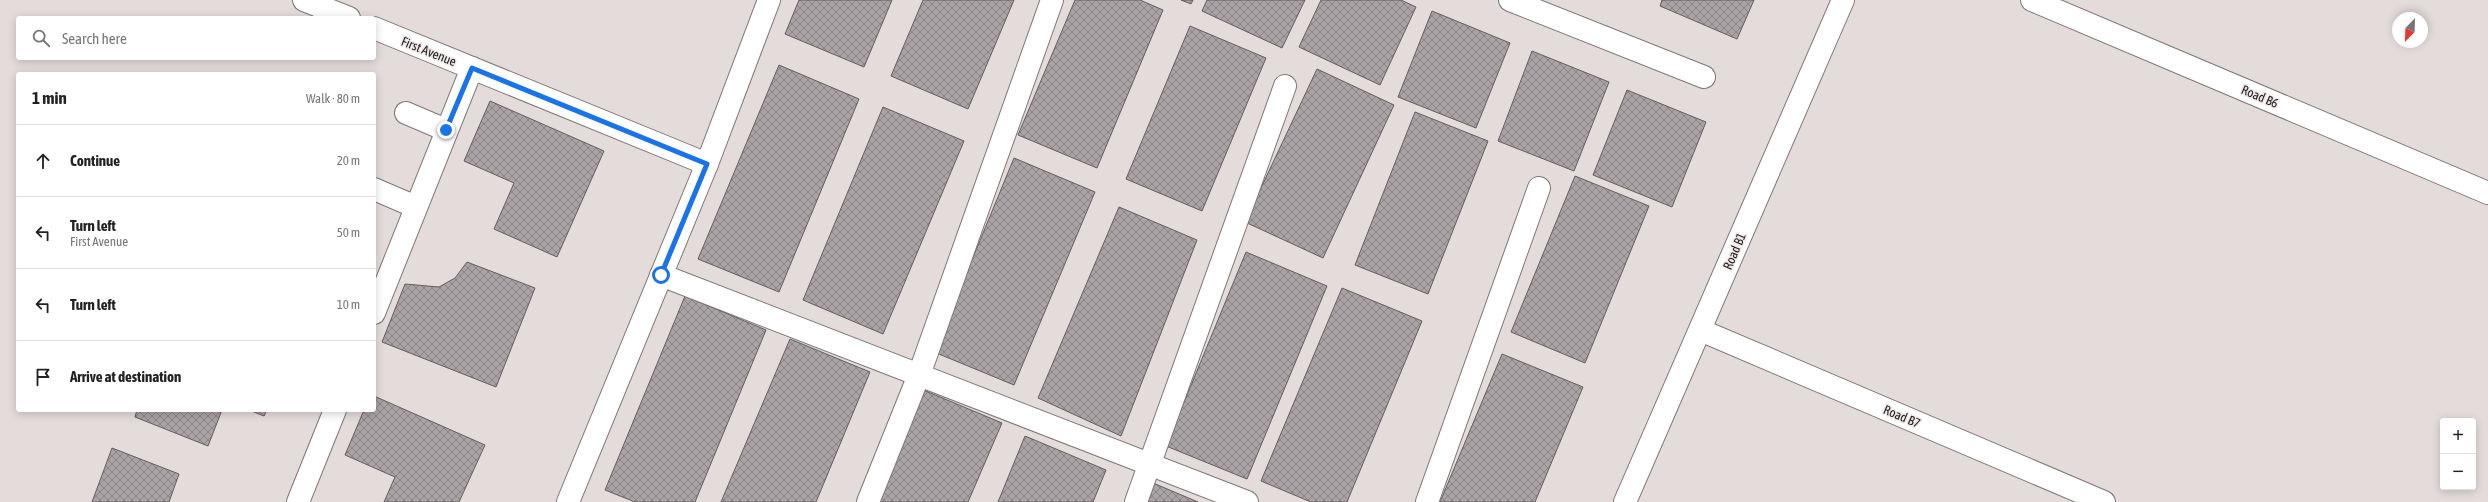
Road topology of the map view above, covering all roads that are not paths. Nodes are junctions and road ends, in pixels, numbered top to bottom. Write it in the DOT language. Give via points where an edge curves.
graph roads {
  1 [pos="304,0"];
  2 [pos="769,0"];
  3 [pos="1052,0"];
  4 [pos="1510,0"];
  5 [pos="1843,0"];
  6 [pos="2032,0"];
  7 [pos="344,16"];
  8 [pos="376,29"];
  9 [pos="472,68"];
  10 [pos="1704,77"];
  11 [pos="1285,86"];
  12 [pos="406,113"];
  13 [pos="446,130"];
  14 [pos="707,164"];
  15 [pos="1539,188"];
  16 [pos="376,190"];
  17 [pos="2488,193"];
  18 [pos="416,207"];
  19 [pos="661,275"];
  20 [pos="376,308"];
  21 [pos="1700,330"];
  22 [pos="919,375"];
  23 [pos="334,412"];
  24 [pos="1151,464"];
  25 [pos="298,502"];
  26 [pos="568,502"];
  27 [pos="868,502"];
  28 [pos="1136,502"];
  29 [pos="1247,502"];
  30 [pos="1427,502"];
  31 [pos="1625,502"];
  32 [pos="2104,502"];
  1 -- 7 [label="street"];
  2 -- 14 [label="street"];
  3 -- 22 [label="street"];
  4 -- 10 [label="street"];
  5 -- 21 [label="street, Road B1"];
  6 -- 17 [label="street, Road B6"];
  8 -- 9 [label="street, First Avenue"];
  9 -- 13 [label="street"];
  9 -- 14 [label="street, First Avenue"];
  11 -- 24 [label="street"];
  12 -- 13 [label="street"];
  13 -- 18 [label="street"];
  14 -- 19 [label="street"];
  15 -- 30 [label="street"];
  16 -- 18 [label="street"];
  18 -- 20 [label="street"];
  19 -- 22 [label="street"];
  19 -- 26 [label="street"];
  21 -- 31 [label="street, Road B1"];
  21 -- 32 [label="street, Road B7"];
  22 -- 24 [label="street"];
  22 -- 27 [label="street"];
  23 -- 25 [label="street"];
  24 -- 28 [label="street"];
  24 -- 29 [label="street"];
}
